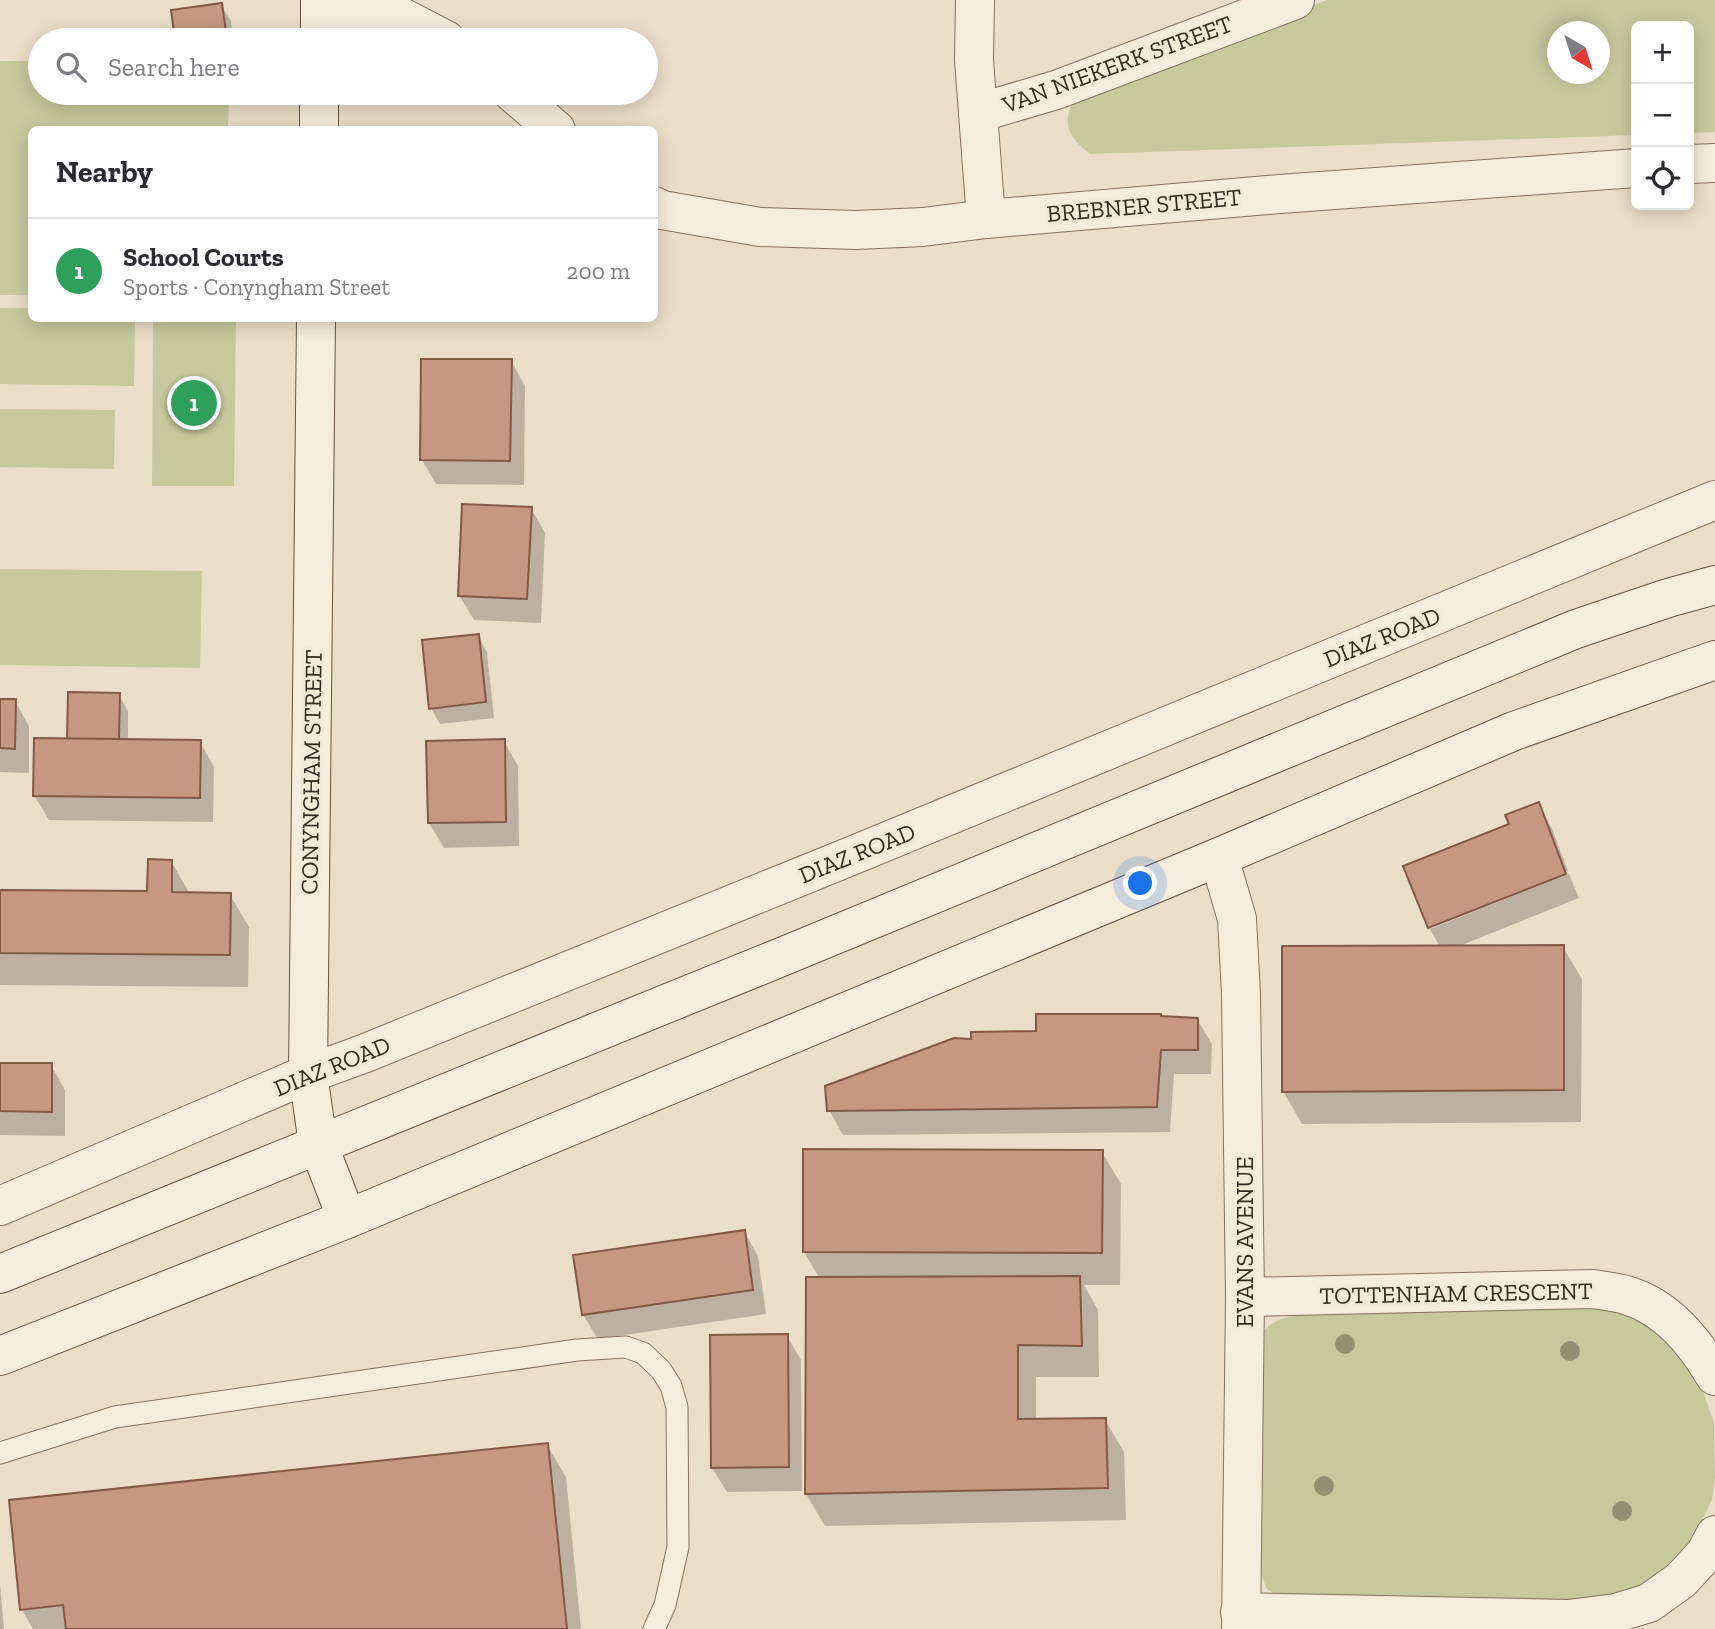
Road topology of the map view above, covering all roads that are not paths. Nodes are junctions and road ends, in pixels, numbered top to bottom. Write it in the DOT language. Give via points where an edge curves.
graph roads {
  1 [pos="975,0"];
  2 [pos="1295,0"];
  3 [pos="320,17"];
  4 [pos="423,28"];
  5 [pos="319,105"];
  6 [pos="527,105"];
  7 [pos="978,113"];
  8 [pos="318,126"];
  9 [pos="551,126"];
  10 [pos="1715,163"];
  11 [pos="1694,164"];
  12 [pos="1631,167"];
  13 [pos="658,208"];
  14 [pos="986,219"];
  15 [pos="316,322"];
  16 [pos="1715,500"];
  17 [pos="1715,585"];
  18 [pos="1715,660"];
  19 [pos="1219,857"];
  20 [pos="307,1074"];
  21 [pos="318,1144"];
  22 [pos="0,1206"];
  23 [pos="347,1219"];
  24 [pos="0,1274"];
  25 [pos="1245,1297"];
  26 [pos="0,1356"];
  27 [pos="1715,1376"];
  28 [pos="0,1453"];
  29 [pos="1715,1535"];
  30 [pos="1241,1621"];
  31 [pos="654,1629"];
  1 -- 7 [label="street"];
  2 -- 7 [label="street, VAN NIEKERK STREET" via="1056,90"];
  3 -- 4 [label="street" via="371,10 394,13"];
  5 -- 8 [label="street"];
  6 -- 9 [label="street"];
  7 -- 14 [label="street"];
  10 -- 11 [label="street"];
  12 -- 14 [label="street, BREBNER STREET"];
  13 -- 14 [label="street, BREBNER STREET" via="761,227 856,230"];
  15 -- 20 [label="street, CONYNGHAM STREET"];
  16 -- 20 [label="street, DIAZ ROAD" via="856,854"];
  17 -- 21 [label="street" via="1576,629"];
  18 -- 19 [label="street" via="1514,731"];
  19 -- 23 [label="street"];
  19 -- 25 [label="street, EVANS AVENUE" via="1237,919"];
  20 -- 21 [label="street, CONYNGHAM STREET"];
  20 -- 22 [label="street, DIAZ ROAD"];
  21 -- 23 [label="street, CONYNGHAM STREET"];
  21 -- 24 [label="street"];
  23 -- 26 [label="street"];
  25 -- 27 [label="street, TOTTENHAM CRESCENT" via="1593,1289 1649,1304 1672,1320 1700,1350"];
  25 -- 30 [label="street, EVANS AVENUE"];
  28 -- 31 [label="lane" via="115,1417 577,1350 626,1347 643,1353 661,1370 677,1407 678,1547 665,1605"];
  29 -- 30 [label="street" via="1681,1580 1649,1603 1616,1613 1568,1619"];
}
